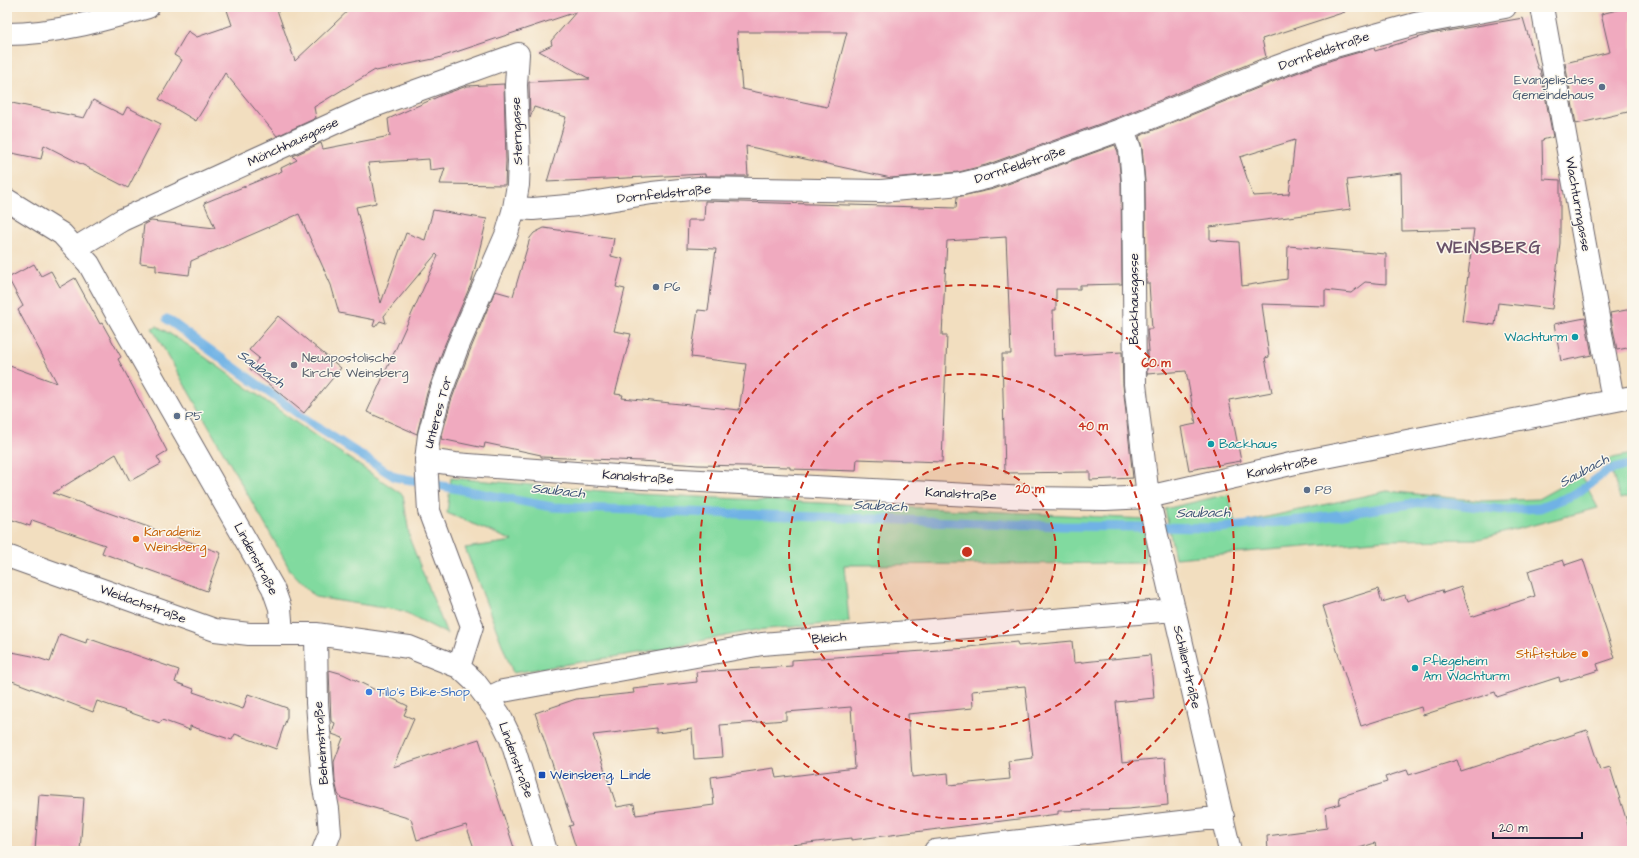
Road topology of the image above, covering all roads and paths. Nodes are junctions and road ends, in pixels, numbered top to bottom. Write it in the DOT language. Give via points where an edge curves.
graph roads {
  1 [pos="148,7"];
  2 [pos="1505,7"];
  3 [pos="1542,7"];
  4 [pos="7,34"];
  5 [pos="518,54"];
  6 [pos="1124,129"];
  7 [pos="7,200"];
  8 [pos="514,208"];
  9 [pos="76,248"];
  10 [pos="1623,398"];
  11 [pos="426,467"];
  12 [pos="1150,507"];
  13 [pos="7,556"];
  14 [pos="1174,610"];
  15 [pos="282,633"];
  16 [pos="316,634"];
  17 [pos="459,667"];
  18 [pos="488,698"];
  19 [pos="1223,817"];
  20 [pos="323,851"];
  21 [pos="546,851"];
  22 [pos="935,851"];
  23 [pos="1230,851"];
  1 -- 4 [label="street" via="65,28"];
  2 -- 6 [label="street, Dornfeldstraße" via="1415,24 1328,48"];
  3 -- 10 [label="street, Wachturmgasse"];
  5 -- 8 [label="street, Sterngasse" via="516,85 519,161"];
  5 -- 9 [label="street, Mönchhausgasse" via="363,110 122,220"];
  6 -- 8 [label="street, Dornfeldstraße" via="990,177 961,184 881,190 699,188 578,205"];
  6 -- 12 [label="street, Backhausgasse" via="1130,149 1133,182 1135,384"];
  7 -- 9 [label="street, Lindenstraße" via="62,234"];
  8 -- 11 [label="street, Unteres Tor" via="507,233 457,348 439,397 429,435"];
  9 -- 15 [label="street, Lindenstraße" via="89,264 273,588 280,608"];
  10 -- 12 [label="street, Kanalstraße" via="1296,463"];
  11 -- 12 [label="street, Kanalstraße" via="455,464 644,478 1028,498 1105,499"];
  11 -- 17 [label="street, Unteres Tor" via="429,511 472,626"];
  12 -- 14 [label="street, Schillerstraße"];
  13 -- 15 [label="street, Weidachstraße" via="214,630 249,634"];
  14 -- 18 [label="street, Bleich" via="762,644 503,691"];
  14 -- 19 [label="street, Schillerstraße"];
  15 -- 16 [label="street, Lindenstraße"];
  16 -- 17 [label="street, Lindenstraße" via="409,647"];
  16 -- 20 [label="street, Beheimstraße" via="317,703 330,833"];
  17 -- 18 [label="street, Lindenstraße"];
  18 -- 21 [label="street, Lindenstraße" via="511,739"];
  19 -- 22 [label="street"];
  19 -- 23 [label="street, Schillerstraße"];
}
